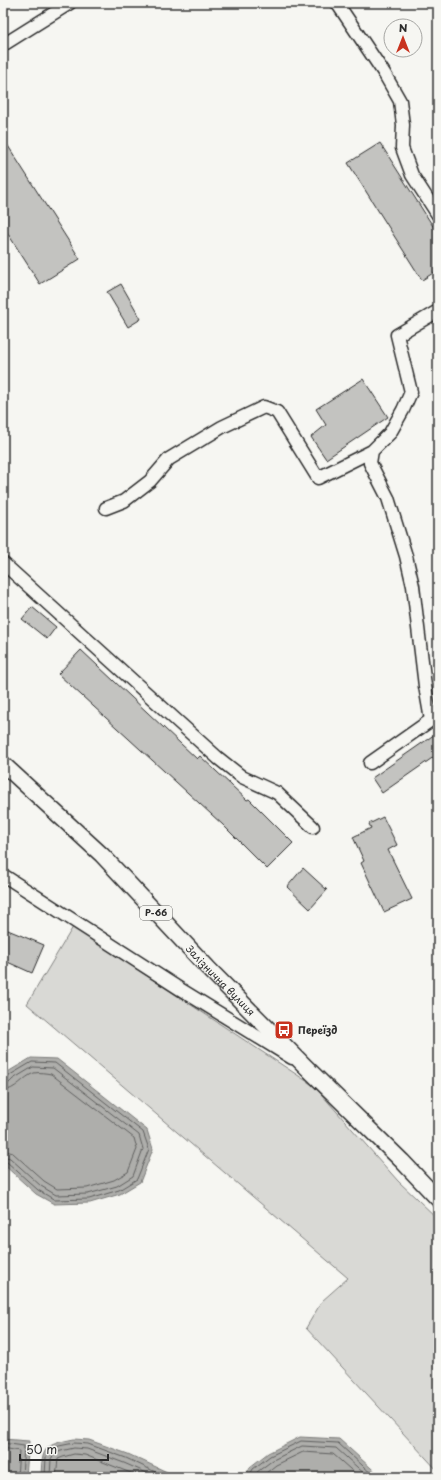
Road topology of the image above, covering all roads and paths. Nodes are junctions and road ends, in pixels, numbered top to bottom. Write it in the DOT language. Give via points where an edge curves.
graph roads {
  1 [pos="70,3"];
  2 [pos="337,3"];
  3 [pos="3,45"];
  4 [pos="438,215"];
  5 [pos="438,310"];
  6 [pos="372,451"];
  7 [pos="106,508"];
  8 [pos="3,562"];
  9 [pos="370,763"];
  10 [pos="3,764"];
  11 [pos="313,827"];
  12 [pos="3,875"];
  13 [pos="305,1066"];
  14 [pos="438,1199"];
  1 -- 3 [label="street"];
  2 -- 4 [label="street" via="400,101 402,148 412,175"];
  5 -- 6 [label="street" via="397,335 411,392 390,433"];
  6 -- 7 [label="street" via="318,478 277,412 264,407 222,427 169,459 150,481 124,501"];
  6 -- 9 [label="street" via="370,463 388,498 413,586 431,720"];
  8 -- 11 [label="street" via="218,758 242,777 277,793"];
  10 -- 13 [label="main road, Залізнична вулиця / Р-66" via="102,855"];
  12 -- 13 [label="street"];
  13 -- 14 [label="main road, Залізнична вулиця / Р-66"];
}
